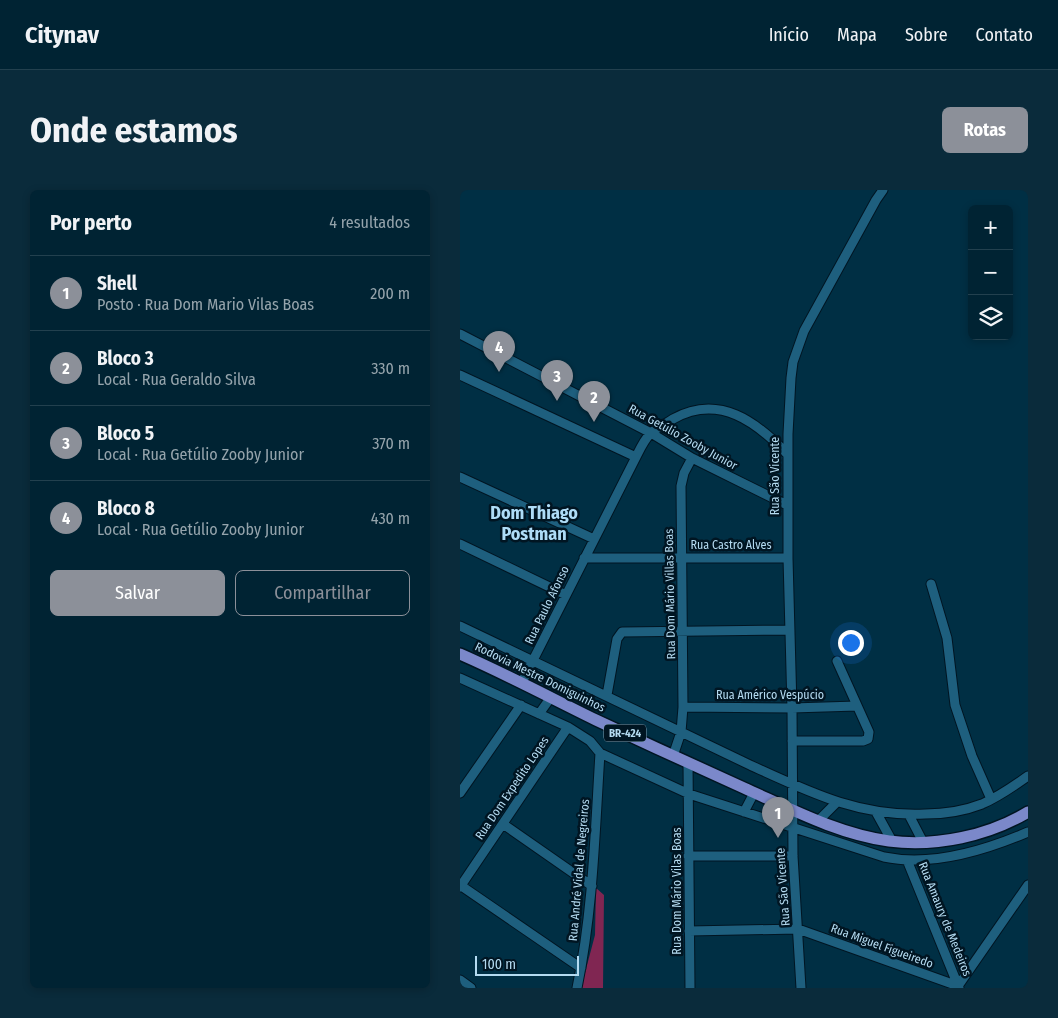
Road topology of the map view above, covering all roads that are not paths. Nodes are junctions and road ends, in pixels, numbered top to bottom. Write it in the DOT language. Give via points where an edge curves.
graph roads {
  1 [pos="883,190"];
  2 [pos="460,334"];
  3 [pos="460,375"];
  4 [pos="687,404"];
  5 [pos="699,409"];
  6 [pos="651,433"];
  7 [pos="788,455"];
  8 [pos="636,457"];
  9 [pos="692,458"];
  10 [pos="460,477"];
  11 [pos="787,505"];
  12 [pos="594,539"];
  13 [pos="460,544"];
  14 [pos="584,558"];
  15 [pos="681,558"];
  16 [pos="788,558"];
  17 [pos="931,584"];
  18 [pos="566,595"];
  19 [pos="460,626"];
  20 [pos="790,630"];
  21 [pos="683,631"];
  22 [pos="461,656"];
  23 [pos="534,660"];
  24 [pos="837,661"];
  25 [pos="460,678"];
  26 [pos="522,682"];
  27 [pos="607,695"];
  28 [pos="551,697"];
  29 [pos="521,705"];
  30 [pos="857,706"];
  31 [pos="683,707"];
  32 [pos="792,708"];
  33 [pos="539,714"];
  34 [pos="568,727"];
  35 [pos="681,732"];
  36 [pos="792,741"];
  37 [pos="600,753"];
  38 [pos="673,756"];
  39 [pos="688,763"];
  40 [pos="1028,776"];
  41 [pos="792,785"];
  42 [pos="460,793"];
  43 [pos="754,793"];
  44 [pos="689,794"];
  45 [pos="991,799"];
  46 [pos="837,802"];
  47 [pos="792,810"];
  48 [pos="744,812"];
  49 [pos="876,812"];
  50 [pos="1028,812"];
  51 [pos="909,815"];
  52 [pos="818,821"];
  53 [pos="503,824"];
  54 [pos="792,829"];
  55 [pos="1028,832"];
  56 [pos="892,841"];
  57 [pos="923,842"];
  58 [pos="688,856"];
  59 [pos="793,856"];
  60 [pos="907,860"];
  61 [pos="1028,885"];
  62 [pos="460,886"];
  63 [pos="592,886"];
  64 [pos="798,929"];
  65 [pos="689,931"];
  66 [pos="581,968"];
  67 [pos="460,980"];
  68 [pos="959,987"];
  69 [pos="471,988"];
  70 [pos="577,988"];
  71 [pos="690,988"];
  72 [pos="801,988"];
  1 -- 7 [label="street, Rua São Vicente" via="804,331 793,362"];
  2 -- 6 [label="street, Rua Getúlio Zooby Junior"];
  3 -- 8 [label="street"];
  4 -- 5 [label="street"];
  5 -- 6 [label="street" via="685,413"];
  5 -- 7 [label="street" via="715,408 734,413 756,425"];
  6 -- 8 [label="street, Rua Paulo Afonso"];
  6 -- 9 [label="street, Rua Getúlio Zooby Junior"];
  7 -- 11 [label="street, Rua São Vicente"];
  8 -- 12 [label="street, Rua Paulo Afonso"];
  9 -- 11 [label="street, Rua Getúlio Zooby Junior"];
  9 -- 15 [label="street, Rua Dom Mário Villas Boas" via="681,486"];
  10 -- 12 [label="street"];
  11 -- 16 [label="street, Rua São Vicente"];
  12 -- 14 [label="street, Rua Paulo Afonso"];
  13 -- 18 [label="street"];
  14 -- 15 [label="street, Rua Castro Alves"];
  14 -- 18 [label="street, Rua Paulo Afonso"];
  15 -- 16 [label="street, Rua Castro Alves"];
  15 -- 21 [label="street, Rua Dom Mário Villas Boas"];
  16 -- 20 [label="street, Rua São Vicente"];
  17 -- 45 [label="street" via="947,638 955,705"];
  18 -- 23 [label="street, Rua Paulo Afonso"];
  19 -- 23 [label="street"];
  20 -- 21 [label="street"];
  20 -- 32 [label="street, Rua São Vicente"];
  21 -- 27 [label="street" via="622,632 617,638"];
  21 -- 31 [label="street, Rua Dom Mário Villas Boas"];
  22 -- 26 [label="main road, Rodovia Mestre Domiguinhos / BR-424"];
  23 -- 26 [label="street, Rua Paulo Afonso"];
  23 -- 27 [label="street"];
  24 -- 30 [label="street"];
  25 -- 29 [label="street"];
  26 -- 28 [label="main road, Rodovia Mestre Domiguinhos / BR-424"];
  27 -- 35 [label="street"];
  28 -- 33 [label="street"];
  28 -- 38 [label="main road, Rodovia Mestre Domiguinhos / BR-424"];
  29 -- 33 [label="street"];
  29 -- 42 [label="street"];
  30 -- 32 [label="street, Rua Américo Vespúcio"];
  30 -- 36 [label="street" via="869,732 866,741"];
  31 -- 32 [label="street, Rua Américo Vespúcio"];
  31 -- 35 [label="street, Rua Dom Mário Villas Boas"];
  32 -- 36 [label="street, Rua São Vicente"];
  33 -- 34 [label="street"];
  34 -- 37 [label="street" via="590,741"];
  34 -- 53 [label="street, Rua Dom Expedito Lopes"];
  35 -- 38 [label="street, Rua Dom Mário Villas Boas"];
  35 -- 41 [label="street"];
  36 -- 41 [label="street, Rua São Vicente"];
  37 -- 44 [label="street"];
  37 -- 63 [label="street, Rua André Vidal de Negreiros"];
  38 -- 39 [label="main road, Rodovia Mestre Domiguinhos / BR-424"];
  39 -- 43 [label="main road, Rodovia Mestre Domiguinhos / BR-424"];
  39 -- 44 [label="street, Rua Dom Mário Vilas Boas"];
  40 -- 45 [label="street"];
  41 -- 46 [label="street"];
  41 -- 47 [label="street, Rua São Vicente"];
  43 -- 47 [label="main road, Rodovia Mestre Domiguinhos / BR-424"];
  43 -- 48 [label="street"];
  44 -- 48 [label="street"];
  44 -- 58 [label="street, Rua Dom Mário Vilas Boas"];
  45 -- 51 [label="street" via="964,809"];
  46 -- 49 [label="street"];
  46 -- 52 [label="street"];
  47 -- 52 [label="main road, Rodovia Mestre Domiguinhos / BR-424"];
  47 -- 54 [label="street, Rua São Vicente"];
  48 -- 54 [label="street"];
  49 -- 51 [label="street"];
  49 -- 56 [label="street"];
  50 -- 57 [label="main road, Rodovia Mestre Domiguinhos / BR-424" via="985,832"];
  51 -- 57 [label="street"];
  52 -- 56 [label="main road, Rodovia Mestre Domiguinhos / BR-424" via="855,834"];
  53 -- 62 [label="street, Rua Dom Expedito Lopes"];
  53 -- 63 [label="street"];
  54 -- 59 [label="street, Rua São Vicente"];
  54 -- 60 [label="street" via="864,852"];
  55 -- 60 [label="street" via="998,845 960,855"];
  56 -- 57 [label="main road, Rodovia Mestre Domiguinhos / BR-424"];
  58 -- 59 [label="street"];
  58 -- 65 [label="street, Rua Dom Mário Vilas Boas"];
  59 -- 64 [label="street, Rua São Vicente"];
  60 -- 68 [label="street, Rua Amaury de Medeiros"];
  61 -- 68 [label="street"];
  62 -- 66 [label="street"];
  63 -- 66 [label="street, Rua André Vidal de Negreiros"];
  64 -- 65 [label="street"];
  64 -- 68 [label="street, Rua Miguel Figueiredo"];
  64 -- 72 [label="street, Rua São Vicente"];
  65 -- 71 [label="street, Rua Dom Mário Vilas Boas"];
  66 -- 70 [label="street, Rua André Vidal de Negreiros"];
  67 -- 69 [label="street"];
}
